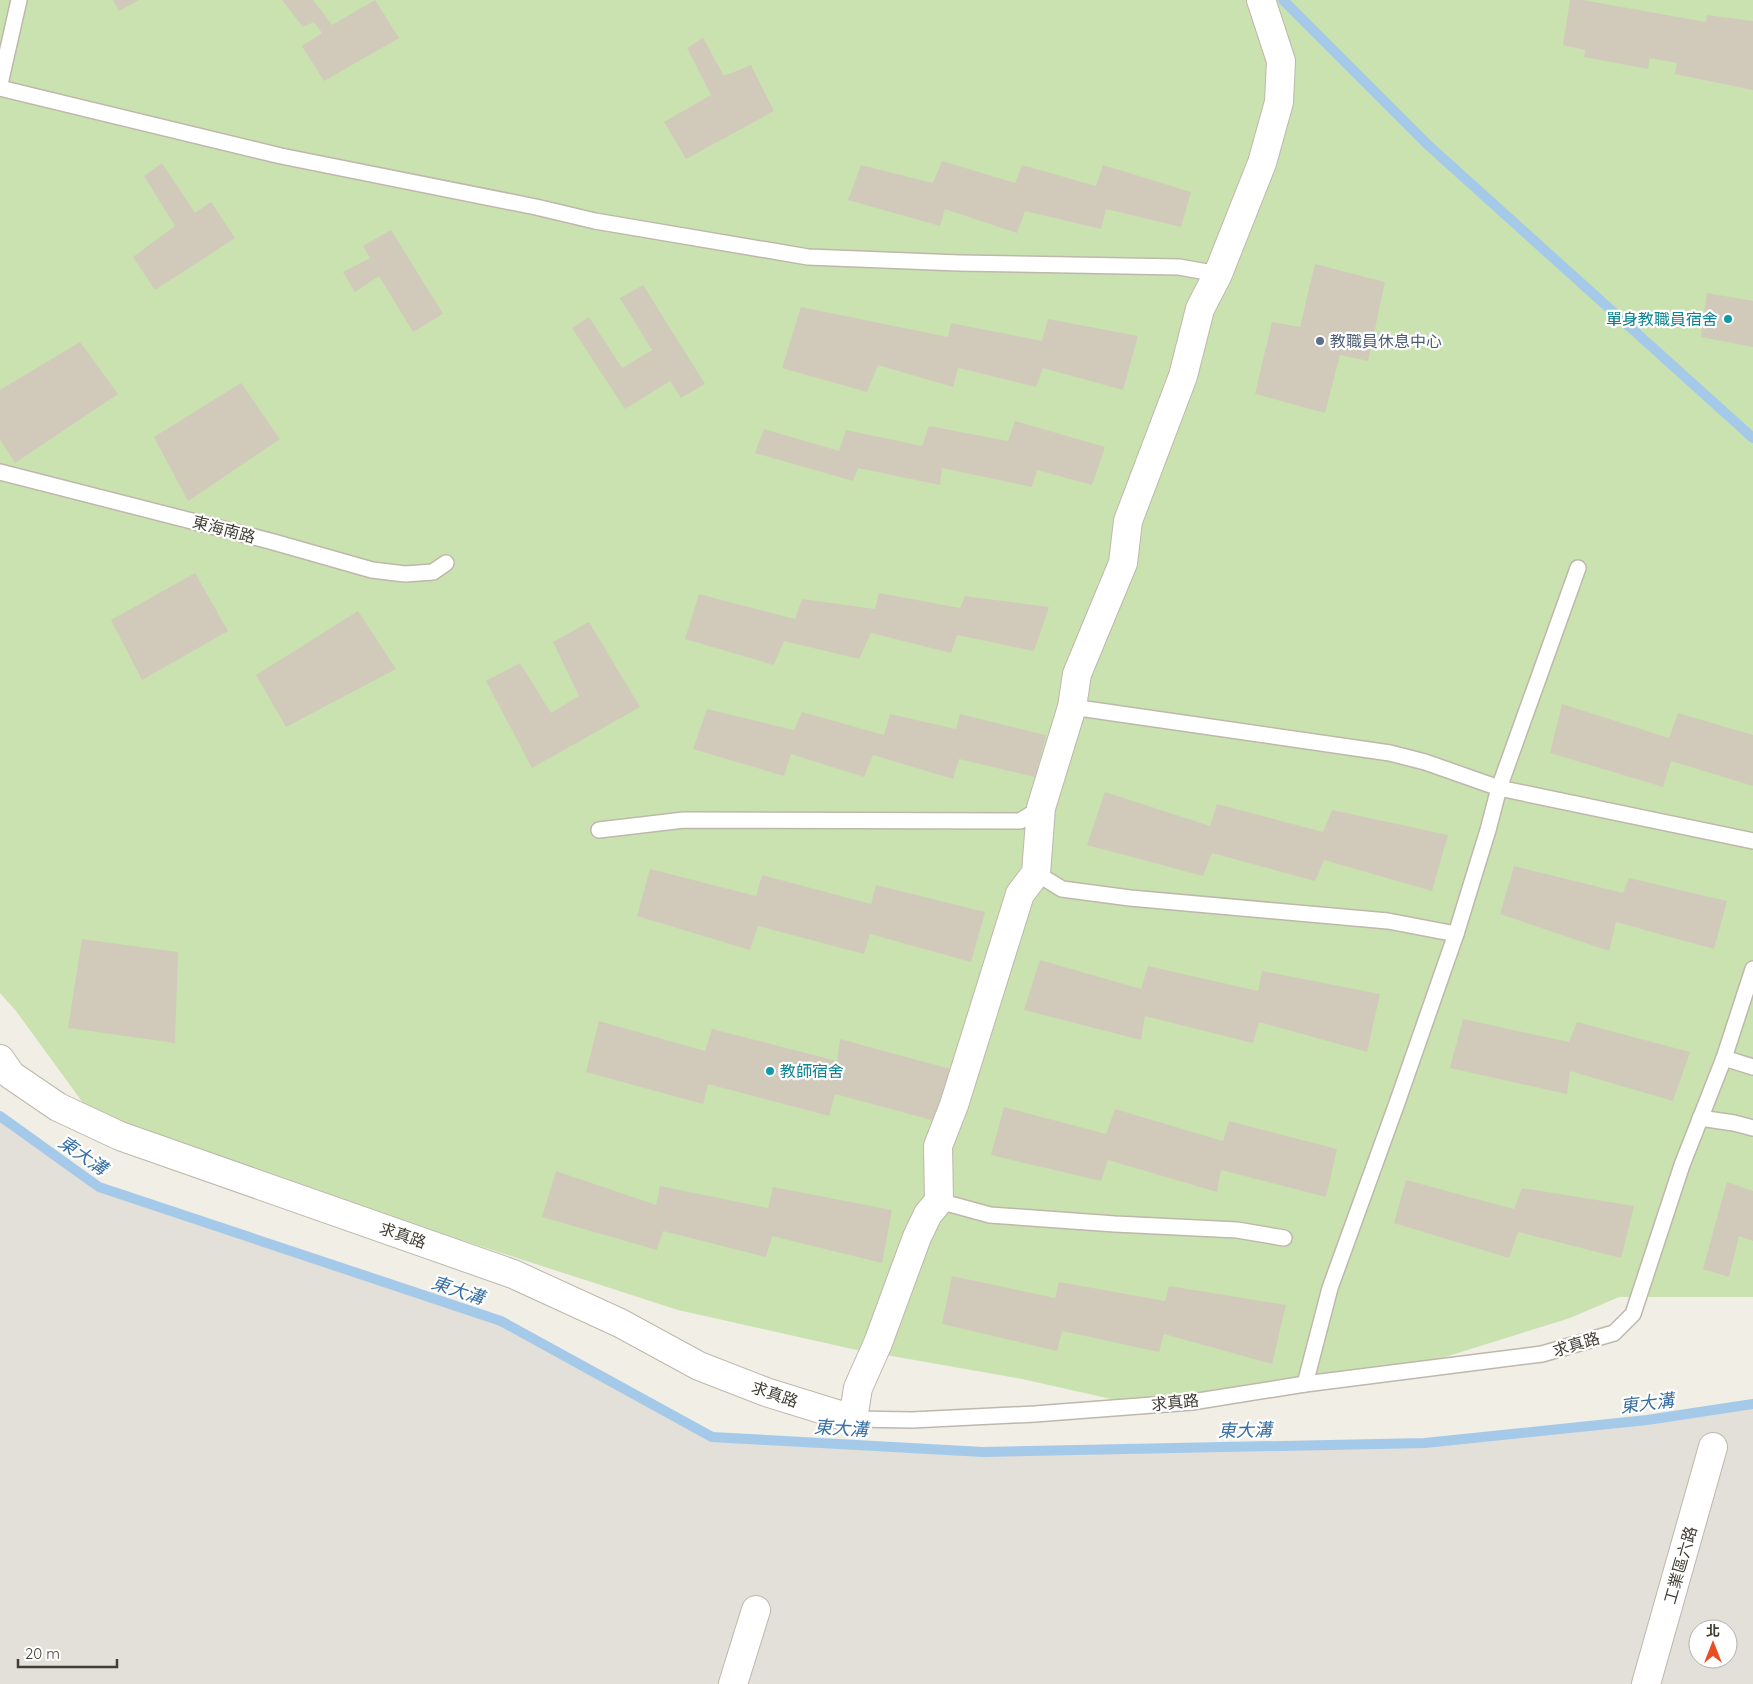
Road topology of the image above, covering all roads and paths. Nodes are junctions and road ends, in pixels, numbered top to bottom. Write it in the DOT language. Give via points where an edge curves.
graph roads {
  1 [pos="19,0"];
  2 [pos="1261,0"];
  3 [pos="0,86"];
  4 [pos="1218,274"];
  5 [pos="0,472"];
  6 [pos="446,563"];
  7 [pos="1578,568"];
  8 [pos="1072,706"];
  9 [pos="1499,788"];
  10 [pos="1041,808"];
  11 [pos="599,830"];
  12 [pos="1753,841"];
  13 [pos="1036,873"];
  14 [pos="1456,934"];
  15 [pos="1753,969"];
  16 [pos="1724,1058"];
  17 [pos="0,1059"];
  18 [pos="1753,1067"];
  19 [pos="1700,1118"];
  20 [pos="1753,1128"];
  21 [pos="939,1200"];
  22 [pos="1284,1238"];
  23 [pos="1305,1384"];
  24 [pos="853,1419"];
  25 [pos="1714,1447"];
  26 [pos="756,1610"];
  27 [pos="733,1684"];
  28 [pos="1646,1684"];
  1 -- 3 [label="lane"];
  2 -- 4 [label="street" via="1281,61 1280,102 1262,163"];
  3 -- 4 [label="lane" via="281,156 536,206 595,221 808,257 1179,267"];
  4 -- 8 [label="street" via="1200,309 1183,376 1128,521 1123,563 1077,674"];
  5 -- 6 [label="lane, 東海南路" via="372,570 405,574 433,572"];
  7 -- 9 [label="lane"];
  8 -- 9 [label="lane" via="1390,753"];
  8 -- 10 [label="street"];
  9 -- 12 [label="lane"];
  9 -- 14 [label="lane"];
  10 -- 11 [label="lane" via="1020,821 684,820"];
  10 -- 13 [label="street"];
  13 -- 14 [label="lane" via="1062,889 1388,921"];
  13 -- 21 [label="street" via="1020,894 954,1106 938,1146"];
  14 -- 23 [label="lane" via="1330,1288"];
  15 -- 16 [label="lane"];
  16 -- 18 [label="lane"];
  16 -- 19 [label="lane"];
  17 -- 24 [label="street, 求真路" via="11,1075 58,1107 120,1136 513,1274 620,1323 699,1366 766,1392"];
  19 -- 20 [label="lane"];
  19 -- 23 [label="lane, 求真路" via="1633,1314 1614,1333 1542,1354"];
  21 -- 22 [label="lane" via="990,1215 1237,1230"];
  21 -- 24 [label="street" via="917,1237 858,1388"];
  23 -- 24 [label="lane, 求真路" via="1192,1402 1055,1413 912,1420"];
  25 -- 28 [label="street, 工業區六路"];
  26 -- 27 [label="street"];
}
